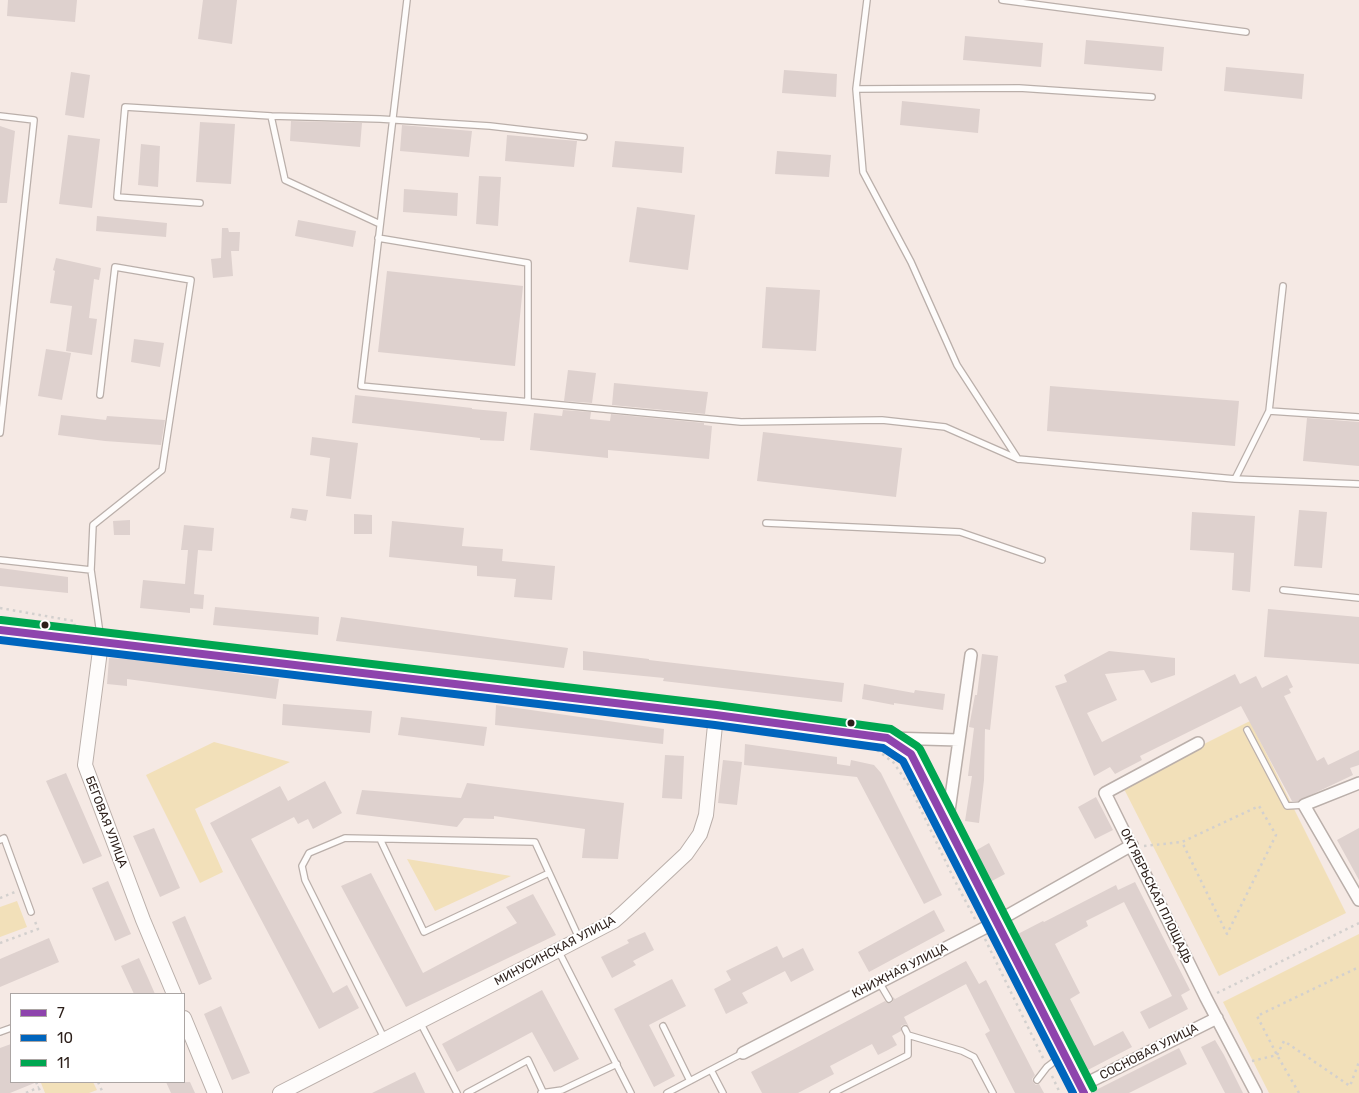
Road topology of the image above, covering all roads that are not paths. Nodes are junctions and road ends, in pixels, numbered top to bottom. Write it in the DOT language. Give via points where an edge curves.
graph roads {
  1 [pos="407,0"];
  2 [pos="867,0"];
  3 [pos="1002,0"];
  4 [pos="1246,32"];
  5 [pos="856,89"];
  6 [pos="1152,97"];
  7 [pos="0,116"];
  8 [pos="271,116"];
  9 [pos="392,120"];
  10 [pos="584,137"];
  11 [pos="200,203"];
  12 [pos="380,224"];
  13 [pos="378,238"];
  14 [pos="1283,286"];
  15 [pos="100,395"];
  16 [pos="528,402"];
  17 [pos="1269,411"];
  18 [pos="1359,417"];
  19 [pos="0,433"];
  20 [pos="1018,459"];
  21 [pos="1235,479"];
  22 [pos="1359,484"];
  23 [pos="766,523"];
  24 [pos="0,560"];
  25 [pos="1042,560"];
  26 [pos="91,570"];
  27 [pos="1283,590"];
  28 [pos="1359,598"];
  29 [pos="0,630"];
  30 [pos="101,643"];
  31 [pos="971,655"];
  32 [pos="716,715"];
  33 [pos="1247,730"];
  34 [pos="887,738"];
  35 [pos="959,740"];
  36 [pos="1198,743"];
  37 [pos="1359,783"];
  38 [pos="1304,805"];
  39 [pos="947,825"];
  40 [pos="380,839"];
  41 [pos="0,840"];
  42 [pos="1132,846"];
  43 [pos="549,873"];
  44 [pos="1359,900"];
  45 [pos="31,912"];
  46 [pos="996,922"];
  47 [pos="580,939"];
  48 [pos="558,950"];
  49 [pos="879,982"];
  50 [pos="174,993"];
  51 [pos="889,999"];
  52 [pos="1217,1018"];
  53 [pos="185,1020"];
  54 [pos="420,1022"];
  55 [pos="663,1026"];
  56 [pos="385,1040"];
  57 [pos="743,1053"];
  58 [pos="1064,1054"];
  59 [pos="617,1064"];
  60 [pos="711,1070"];
  61 [pos="1037,1080"];
  62 [pos="690,1081"];
  63 [pos="1082,1090"];
  64 [pos="542,1092"];
  65 [pos="215,1093"];
  66 [pos="280,1093"];
  67 [pos="457,1093"];
  68 [pos="467,1093"];
  69 [pos="631,1093"];
  70 [pos="667,1093"];
  71 [pos="723,1093"];
  72 [pos="833,1093"];
  73 [pos="993,1093"];
  74 [pos="1256,1093"];
  1 -- 9 [label="lane"];
  2 -- 5 [label="lane"];
  3 -- 4 [label="lane"];
  5 -- 6 [label="lane" via="1019,88"];
  5 -- 20 [label="lane" via="863,172 911,262 956,365"];
  7 -- 19 [label="lane" via="34,120"];
  8 -- 9 [label="lane"];
  8 -- 11 [label="lane" via="125,106 117,197"];
  8 -- 12 [label="lane" via="285,180"];
  9 -- 10 [label="lane" via="490,126"];
  9 -- 12 [label="lane"];
  12 -- 13 [label="lane"];
  13 -- 16 [label="lane" via="528,263"];
  13 -- 16 [label="lane" via="361,386"];
  14 -- 17 [label="lane"];
  15 -- 26 [label="lane" via="115,267 191,280 162,470 93,525"];
  16 -- 20 [label="lane" via="741,422 882,420 945,427"];
  17 -- 18 [label="lane"];
  17 -- 21 [label="lane"];
  20 -- 21 [label="lane"];
  21 -- 22 [label="lane"];
  23 -- 25 [label="lane" via="960,532"];
  24 -- 26 [label="lane"];
  26 -- 30 [label="lane"];
  27 -- 28 [label="lane"];
  29 -- 30 [label="street"];
  30 -- 32 [label="street"];
  30 -- 50 [label="street, БЕГОВАЯ УЛИЦА" via="85,766"];
  31 -- 35 [label="street"];
  32 -- 34 [label="street"];
  32 -- 47 [label="street, МИНУСИНСКАЯ УЛИЦА" via="706,815 700,834 686,854 614,921"];
  33 -- 38 [label="lane" via="1287,806"];
  34 -- 35 [label="street"];
  34 -- 39 [label="street" via="911,754"];
  35 -- 39 [label="street"];
  36 -- 42 [label="street, ОКТЯБРЬСКАЯ ПЛОЩАДЬ" via="1105,793"];
  37 -- 38 [label="street"];
  38 -- 44 [label="street"];
  39 -- 46 [label="street"];
  40 -- 43 [label="lane" via="535,842"];
  40 -- 43 [label="lane" via="424,932"];
  40 -- 56 [label="lane" via="344,838 309,853 302,866 305,880"];
  41 -- 45 [label="lane" via="4,838"];
  42 -- 46 [label="street, КНИЖНАЯ УЛИЦА"];
  42 -- 52 [label="street, ОКТЯБРЬСКАЯ ПЛОЩАДЬ"];
  43 -- 47 [label="lane"];
  46 -- 49 [label="street, КНИЖНАЯ УЛИЦА"];
  46 -- 58 [label="street"];
  47 -- 48 [label="street, МИНУСИНСКАЯ УЛИЦА"];
  48 -- 54 [label="street, МИНУСИНСКАЯ УЛИЦА"];
  48 -- 59 [label="lane"];
  49 -- 51 [label="lane"];
  49 -- 57 [label="street, КНИЖНАЯ УЛИЦА"];
  52 -- 63 [label="street, СОСНОВАЯ УЛИЦА"];
  52 -- 74 [label="street, ОКТЯБРЬСКАЯ ПЛОЩАДЬ"];
  53 -- 65 [label="street"];
  54 -- 56 [label="street, МИНУСИНСКАЯ УЛИЦА"];
  54 -- 67 [label="lane"];
  55 -- 62 [label="lane"];
  56 -- 66 [label="street, МИНУСИНСКАЯ УЛИЦА"];
  57 -- 60 [label="lane, КНИЖНАЯ УЛИЦА"];
  58 -- 61 [label="lane"];
  58 -- 63 [label="street"];
  59 -- 64 [label="lane" via="562,1090"];
  59 -- 69 [label="lane"];
  60 -- 62 [label="lane, КНИЖНАЯ УЛИЦА"];
  60 -- 71 [label="lane"];
  62 -- 70 [label="lane, КНИЖНАЯ УЛИЦА"];
  64 -- 68 [label="lane" via="528,1060"];
  72 -- 73 [label="lane" via="908,1054 906,1032 974,1057"];
}
